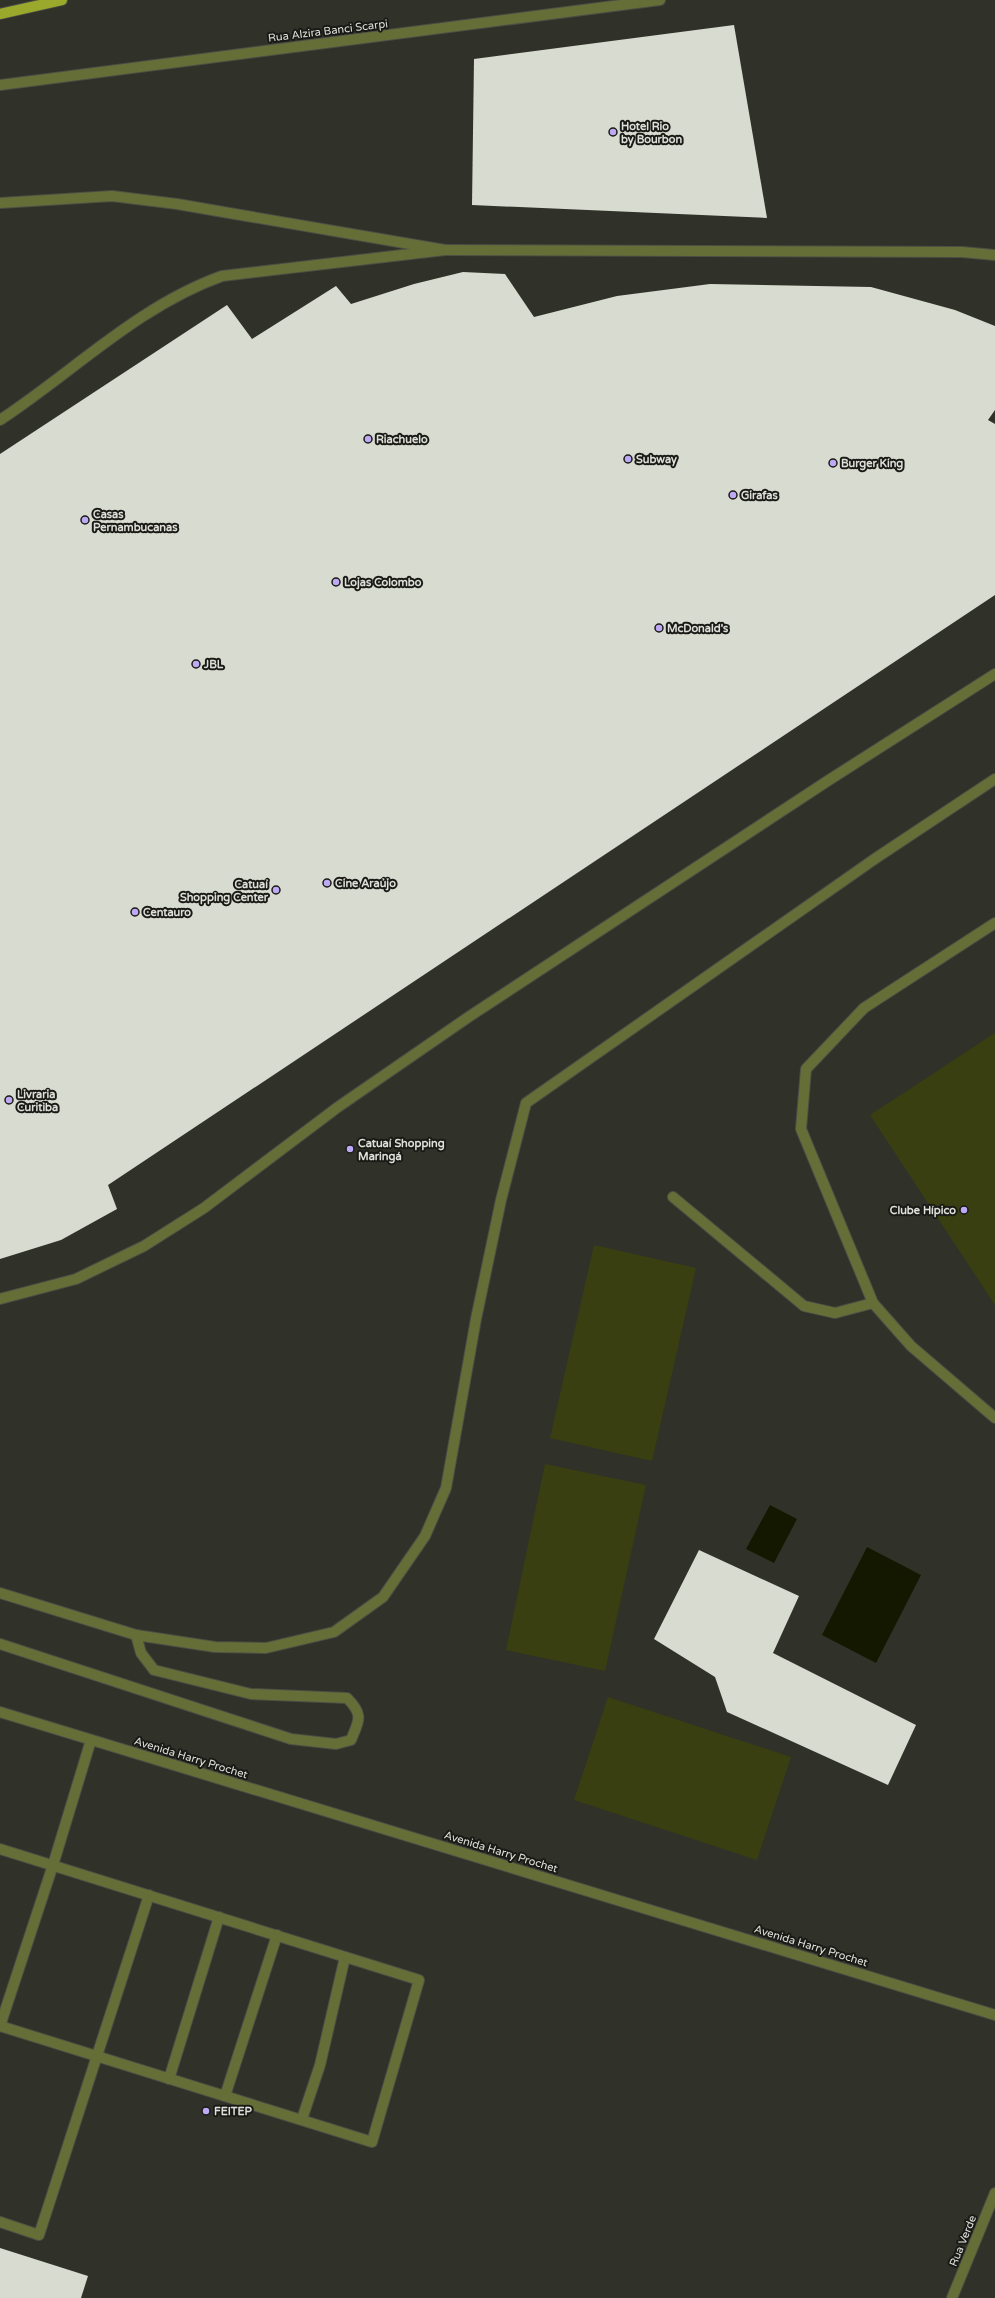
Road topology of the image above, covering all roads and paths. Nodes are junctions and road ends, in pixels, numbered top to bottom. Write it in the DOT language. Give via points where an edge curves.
graph roads {
  1 [pos="62,0"];
  2 [pos="660,0"];
  3 [pos="0,14"];
  4 [pos="139,68"];
  5 [pos="0,80"];
  6 [pos="0,85"];
  7 [pos="0,203"];
  8 [pos="445,250"];
  9 [pos="995,255"];
  10 [pos="0,420"];
  11 [pos="995,674"];
  12 [pos="995,779"];
  13 [pos="995,923"];
  14 [pos="673,1198"];
  15 [pos="0,1300"];
  16 [pos="873,1303"];
  17 [pos="995,1418"];
  18 [pos="0,1593"];
  19 [pos="136,1635"];
  20 [pos="0,1644"];
  21 [pos="0,1712"];
  22 [pos="91,1740"];
  23 [pos="0,1849"];
  24 [pos="53,1865"];
  25 [pos="148,1895"];
  26 [pos="219,1917"];
  27 [pos="277,1935"];
  28 [pos="345,1957"];
  29 [pos="995,2015"];
  30 [pos="0,2026"];
  31 [pos="96,2056"];
  32 [pos="169,2079"];
  33 [pos="225,2096"];
  34 [pos="302,2120"];
  35 [pos="995,2194"];
  36 [pos="0,2222"];
  37 [pos="952,2298"];
  1 -- 3 [label="main road"];
  2 -- 4 [label="street, Rua Alzira Banci Scarpi"];
  4 -- 5 [label="street"];
  4 -- 6 [label="street, Rua Alzira Banci Scarpi"];
  7 -- 8 [label="street" via="112,196 177,204"];
  8 -- 9 [label="street" via="962,252"];
  8 -- 10 [label="street" via="222,276 196,285 146,315"];
  11 -- 15 [label="street" via="470,1016 338,1107 204,1208 144,1246 76,1279"];
  12 -- 19 [label="street" via="876,858 526,1103 501,1200 476,1319 446,1488 425,1536 383,1597 334,1632 266,1648 215,1647"];
  13 -- 16 [label="street" via="864,1008 806,1069 801,1129"];
  14 -- 16 [label="street" via="804,1306 835,1312"];
  16 -- 17 [label="street" via="911,1346"];
  18 -- 19 [label="street"];
  19 -- 20 [label="street" via="141,1653 154,1670 251,1694 347,1698 356,1708 360,1719 351,1740 336,1744 291,1740"];
  21 -- 22 [label="street, Avenida Harry Prochet"];
  22 -- 24 [label="street"];
  22 -- 29 [label="street, Avenida Harry Prochet"];
  23 -- 24 [label="street"];
  24 -- 25 [label="street"];
  24 -- 30 [label="street"];
  25 -- 26 [label="street"];
  25 -- 31 [label="street"];
  26 -- 27 [label="street"];
  26 -- 32 [label="street"];
  27 -- 28 [label="street"];
  27 -- 33 [label="street"];
  28 -- 34 [label="street" via="320,2065"];
  28 -- 34 [label="street" via="419,1980 372,2142"];
  30 -- 31 [label="street"];
  31 -- 32 [label="street"];
  31 -- 36 [label="street" via="39,2235"];
  32 -- 33 [label="street"];
  33 -- 34 [label="street"];
  35 -- 37 [label="street, Rua Verde"];
}
